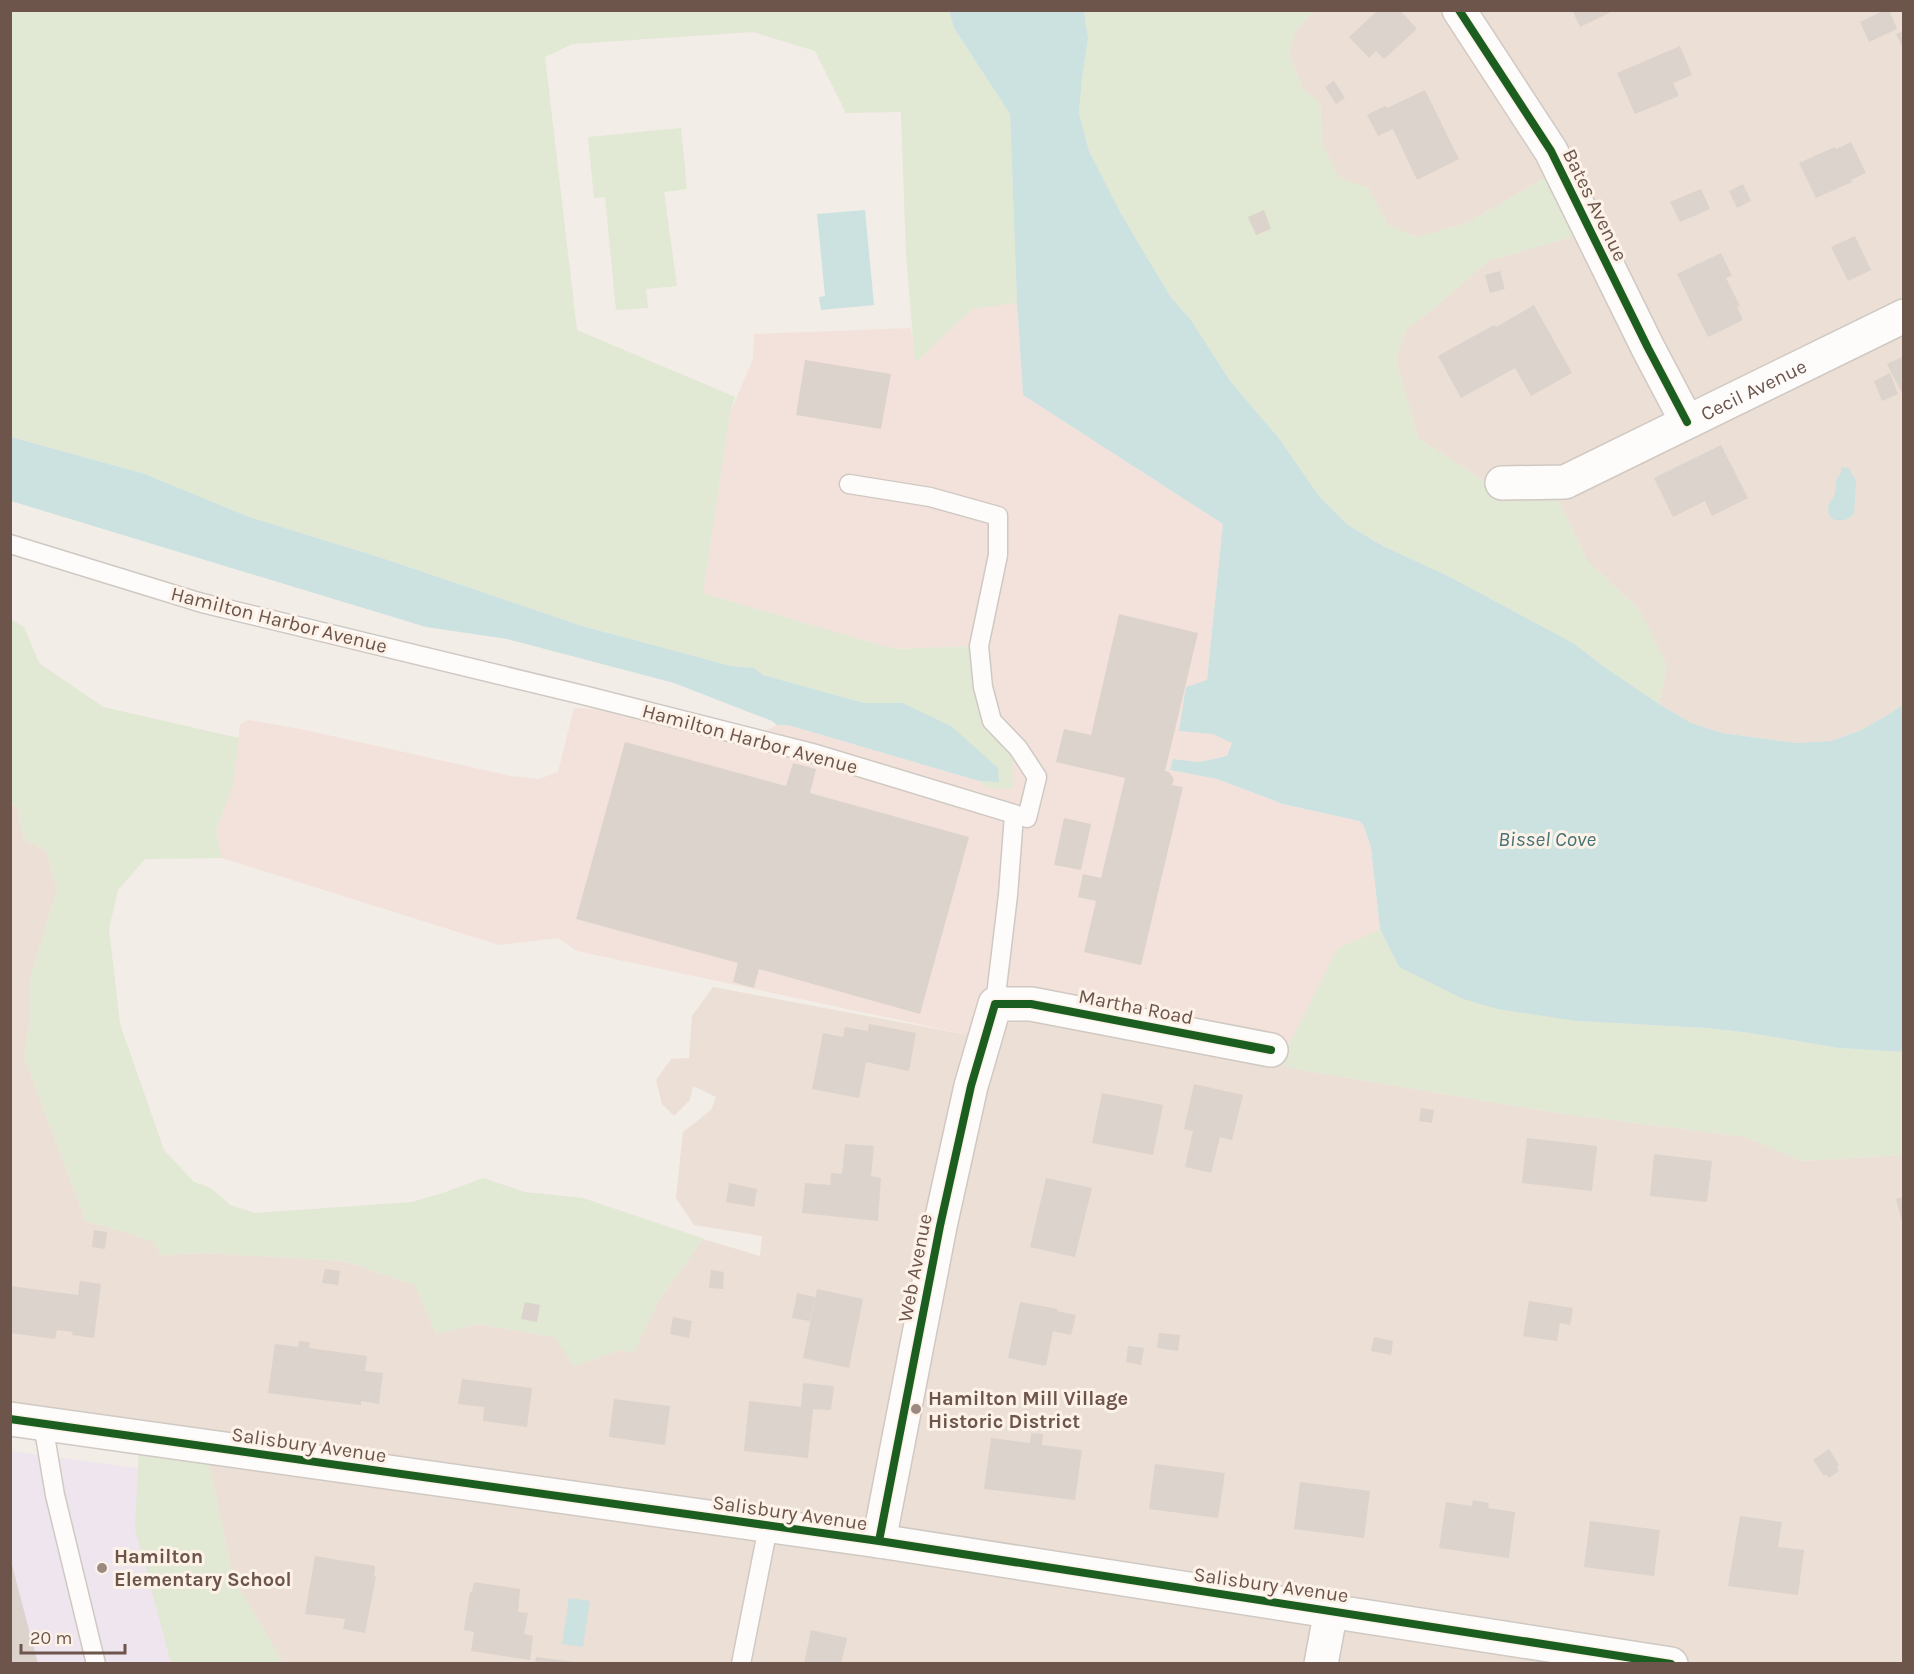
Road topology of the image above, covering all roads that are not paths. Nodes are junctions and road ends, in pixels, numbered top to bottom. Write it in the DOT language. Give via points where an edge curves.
graph roads {
  1 [pos="1459,10"];
  2 [pos="1904,316"];
  3 [pos="1687,422"];
  4 [pos="1502,483"];
  5 [pos="849,484"];
  6 [pos="10,544"];
  7 [pos="1014,815"];
  8 [pos="995,1004"];
  9 [pos="1271,1050"];
  10 [pos="10,1419"];
  11 [pos="43,1424"];
  12 [pos="768,1527"];
  13 [pos="879,1541"];
  14 [pos="1331,1610"];
  15 [pos="96,1664"];
  16 [pos="741,1664"];
  17 [pos="1321,1664"];
  18 [pos="1671,1664"];
  1 -- 3 [label="street, Bates Avenue" via="1551,151"];
  2 -- 3 [label="street, Cecil Avenue"];
  3 -- 4 [label="street, Cecil Avenue" via="1565,482"];
  5 -- 7 [label="lane" via="930,497 998,516 998,555 979,646 992,722 1018,748 1037,777 1028,818"];
  6 -- 7 [label="lane, Hamilton Harbor Avenue" via="202,603 816,754"];
  7 -- 8 [label="lane"];
  8 -- 9 [label="street, Martha Road" via="1032,1004"];
  8 -- 13 [label="street, Web Avenue" via="971,1086 940,1226"];
  10 -- 11 [label="street, Salisbury Avenue"];
  11 -- 12 [label="street, Salisbury Avenue"];
  11 -- 15 [label="lane" via="55,1495"];
  12 -- 13 [label="street, Salisbury Avenue"];
  12 -- 16 [label="lane"];
  13 -- 14 [label="street, Salisbury Avenue"];
  14 -- 17 [label="street"];
  14 -- 18 [label="street, Salisbury Avenue"];
}
